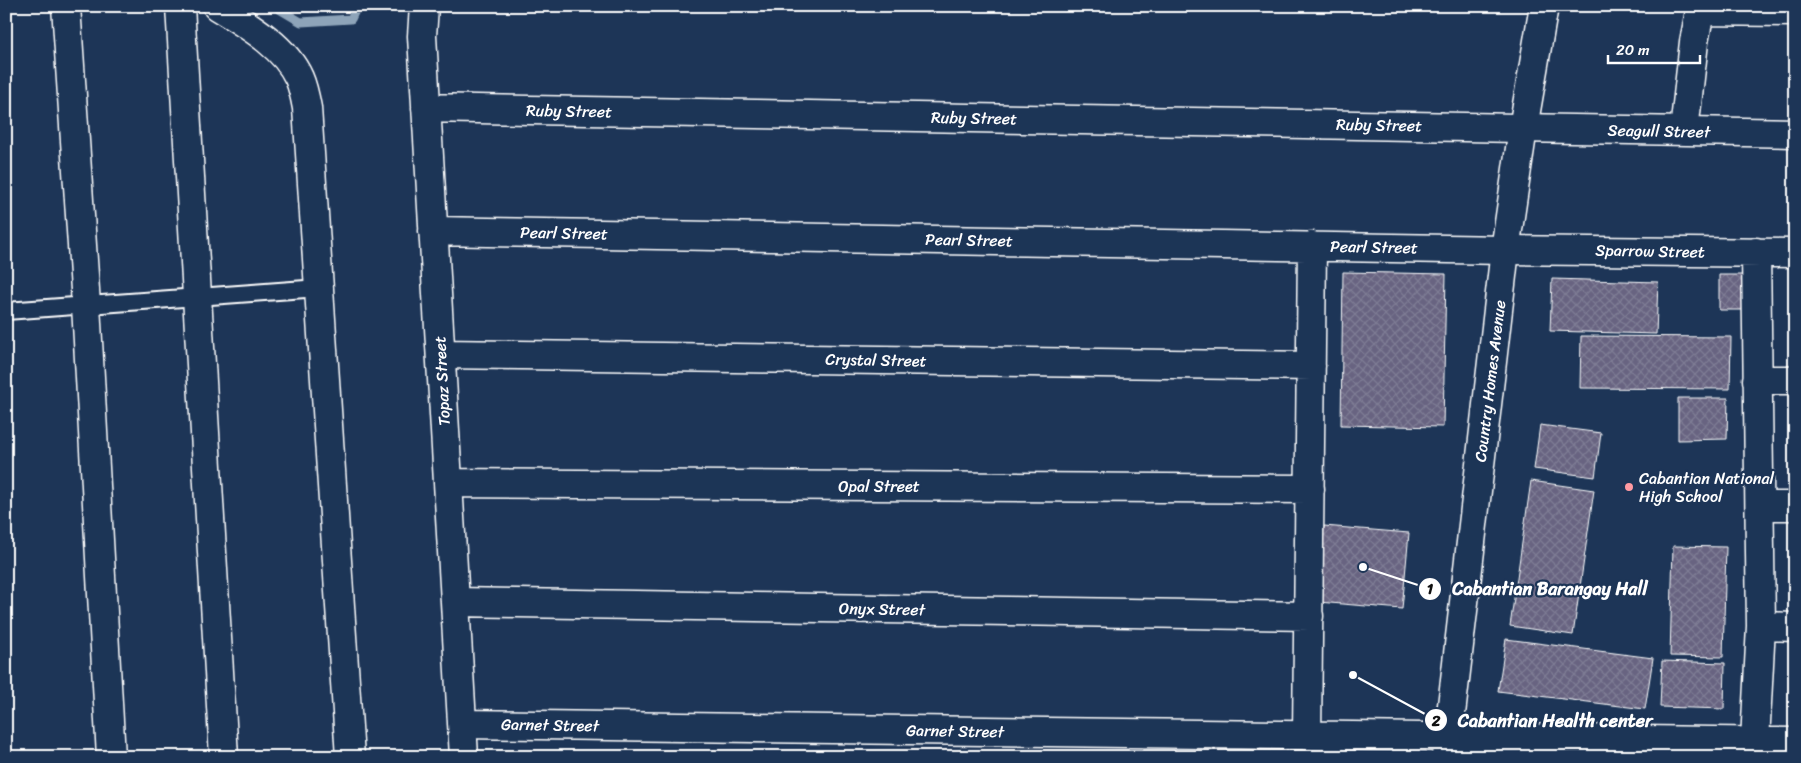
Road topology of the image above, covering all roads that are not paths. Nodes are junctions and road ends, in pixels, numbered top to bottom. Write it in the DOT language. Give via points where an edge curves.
graph roads {
  1 [pos="66,6"];
  2 [pos="180,6"];
  3 [pos="218,6"];
  4 [pos="424,6"];
  5 [pos="1544,6"];
  6 [pos="1701,8"];
  7 [pos="1795,12"];
  8 [pos="426,108"];
  9 [pos="1522,128"];
  10 [pos="1684,131"];
  11 [pos="1795,133"];
  12 [pos="433,231"];
  13 [pos="1312,246"];
  14 [pos="1505,250"];
  15 [pos="1756,252"];
  16 [pos="1795,253"];
  17 [pos="319,288"];
  18 [pos="197,297"];
  19 [pos="86,305"];
  20 [pos="6,311"];
  21 [pos="441,354"];
  22 [pos="1311,366"];
  23 [pos="1756,380"];
  24 [pos="1795,380"];
  25 [pos="448,484"];
  26 [pos="1310,489"];
  27 [pos="1760,506"];
  28 [pos="1795,506"];
  29 [pos="455,602"];
  30 [pos="1309,616"];
  31 [pos="1761,626"];
  32 [pos="1795,627"];
  33 [pos="462,724"];
  34 [pos="1308,736"];
  35 [pos="1755,741"];
  36 [pos="1795,742"];
  37 [pos="1447,747"];
  38 [pos="111,757"];
  39 [pos="224,757"];
  40 [pos="350,757"];
  41 [pos="464,757"];
  1 -- 19 [label="street"];
  2 -- 18 [label="street"];
  3 -- 17 [label="street" via="270,42 288,61 303,89"];
  4 -- 8 [label="street, Topaz Street" via="422,36"];
  5 -- 9 [label="street, Country Homes Avenue"];
  6 -- 7 [label="street"];
  6 -- 10 [label="street"];
  8 -- 9 [label="street, Ruby Street"];
  8 -- 12 [label="street, Topaz Street"];
  9 -- 10 [label="street, Seagull Street"];
  9 -- 14 [label="street, Country Homes Avenue"];
  10 -- 11 [label="street, Seagull Street"];
  12 -- 13 [label="street, Pearl Street"];
  12 -- 21 [label="street, Topaz Street"];
  13 -- 14 [label="street, Pearl Street"];
  13 -- 22 [label="street"];
  14 -- 15 [label="street, Sparrow Street"];
  14 -- 37 [label="street, Country Homes Avenue"];
  15 -- 16 [label="street, Sparrow Street"];
  15 -- 23 [label="street"];
  17 -- 18 [label="lane"];
  17 -- 40 [label="street"];
  18 -- 19 [label="lane"];
  18 -- 39 [label="street"];
  19 -- 20 [label="lane"];
  19 -- 38 [label="street"];
  21 -- 22 [label="street, Crystal Street"];
  21 -- 25 [label="street, Topaz Street"];
  22 -- 26 [label="street"];
  23 -- 24 [label="street"];
  23 -- 27 [label="street"];
  25 -- 26 [label="street, Opal Street"];
  25 -- 29 [label="street, Topaz Street"];
  26 -- 30 [label="street"];
  27 -- 28 [label="street"];
  27 -- 31 [label="street"];
  29 -- 30 [label="street, Onyx Street"];
  29 -- 33 [label="street, Topaz Street"];
  30 -- 34 [label="street"];
  31 -- 32 [label="street"];
  31 -- 35 [label="street"];
  33 -- 34 [label="street, Garnet Street"];
  33 -- 41 [label="street, Topaz Street"];
  34 -- 37 [label="street, Garnet Street"];
  35 -- 36 [label="street, Garnet Street"];
  35 -- 37 [label="street, Garnet Street"];
}
